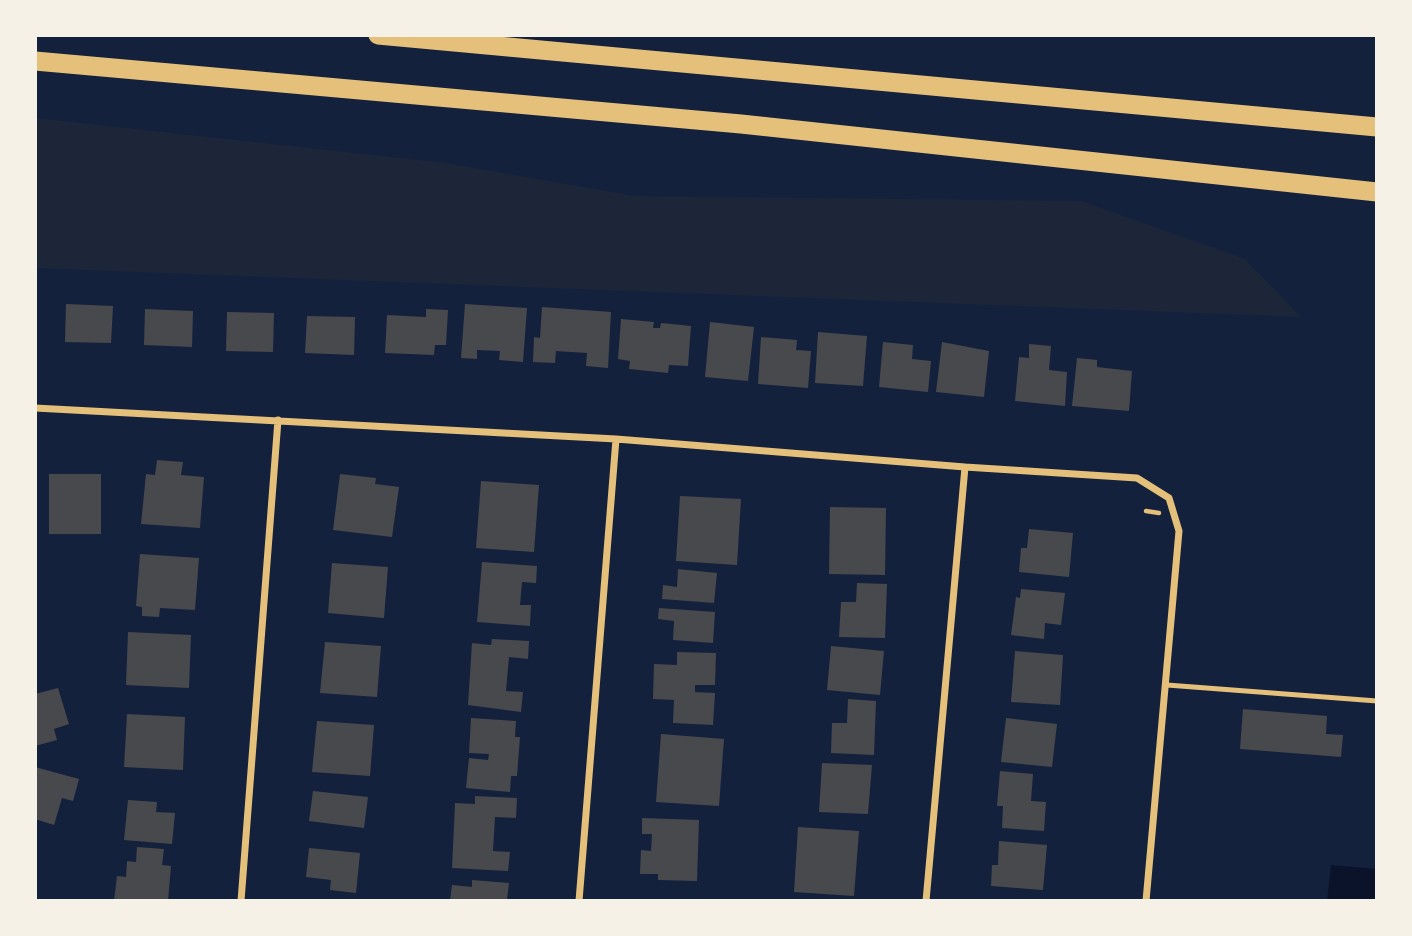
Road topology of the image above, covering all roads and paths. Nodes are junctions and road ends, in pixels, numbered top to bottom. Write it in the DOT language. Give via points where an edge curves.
graph roads {
  1 [pos="378,35"];
  2 [pos="35,61"];
  3 [pos="1377,127"];
  4 [pos="1377,192"];
  5 [pos="35,408"];
  6 [pos="278,420"];
  7 [pos="616,439"];
  8 [pos="965,467"];
  9 [pos="1167,685"];
  10 [pos="1377,701"];
  11 [pos="241,901"];
  12 [pos="579,901"];
  13 [pos="926,901"];
  14 [pos="1146,901"];
  1 -- 3 [label="highway"];
  2 -- 4 [label="highway" via="741,124"];
  5 -- 6 [label="street"];
  6 -- 7 [label="street"];
  6 -- 11 [label="street"];
  7 -- 8 [label="street"];
  7 -- 12 [label="street"];
  8 -- 9 [label="street" via="1137,478 1169,498 1179,531"];
  8 -- 13 [label="street"];
  9 -- 10 [label="lane"];
  9 -- 14 [label="street"];
}
